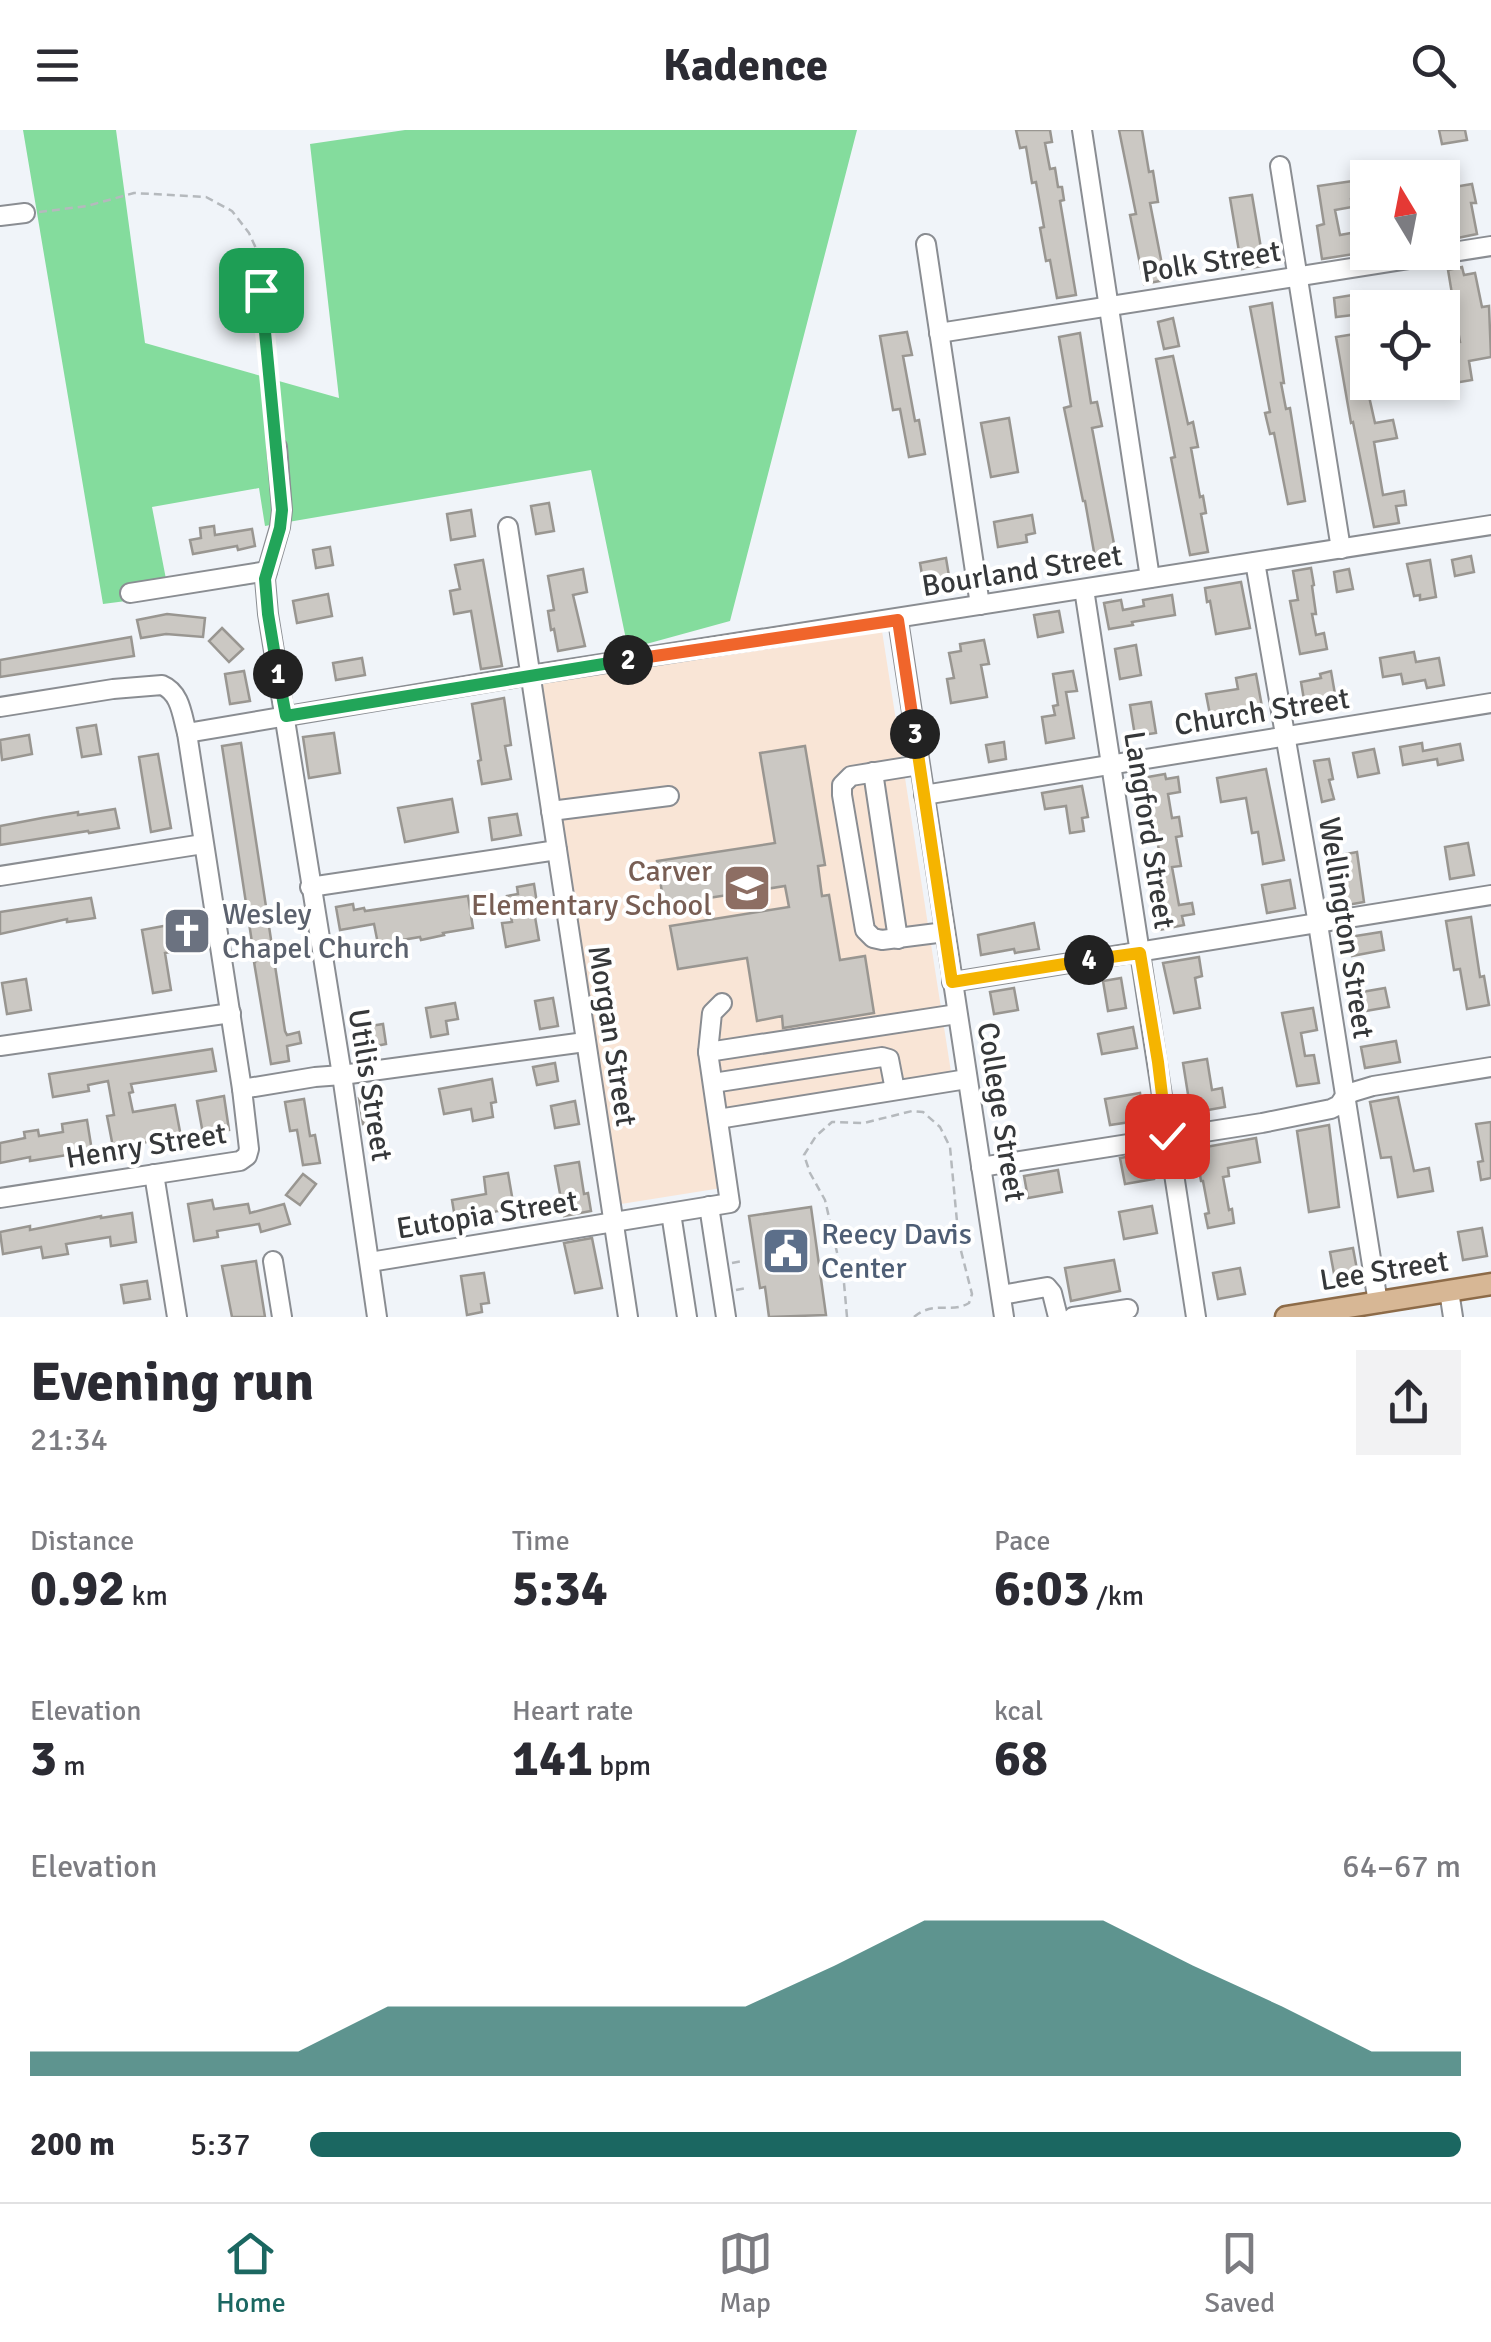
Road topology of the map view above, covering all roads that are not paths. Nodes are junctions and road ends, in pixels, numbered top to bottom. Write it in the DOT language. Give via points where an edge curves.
graph roads {
  1 [pos="1082,130"];
  2 [pos="1280,166"];
  3 [pos="24,213"];
  4 [pos="0,216"];
  5 [pos="926,244"];
  6 [pos="1491,246"];
  7 [pos="1298,276"];
  8 [pos="1109,306"];
  9 [pos="939,332"];
  10 [pos="276,447"];
  11 [pos="508,526"];
  12 [pos="1491,526"];
  13 [pos="1341,548"];
  14 [pos="1255,562"];
  15 [pos="267,571"];
  16 [pos="1150,578"];
  17 [pos="1084,588"];
  18 [pos="130,594"];
  19 [pos="980,604"];
  20 [pos="898,620"];
  21 [pos="530,675"];
  22 [pos="1491,702"];
  23 [pos="0,707"];
  24 [pos="286,716"];
  25 [pos="186,733"];
  26 [pos="1286,736"];
  27 [pos="1111,764"];
  28 [pos="920,766"];
  29 [pos="874,772"];
  30 [pos="924,795"];
  31 [pos="669,796"];
  32 [pos="551,810"];
  33 [pos="203,844"];
  34 [pos="557,850"];
  35 [pos="0,876"];
  36 [pos="310,886"];
  37 [pos="1491,895"];
  38 [pos="1318,924"];
  39 [pos="945,932"];
  40 [pos="898,938"];
  41 [pos="1140,953"];
  42 [pos="952,982"];
  43 [pos="722,1004"];
  44 [pos="230,1013"];
  45 [pos="958,1014"];
  46 [pos="585,1042"];
  47 [pos="0,1046"];
  48 [pos="708,1052"];
  49 [pos="1491,1067"];
  50 [pos="342,1075"];
  51 [pos="968,1078"];
  52 [pos="713,1083"];
  53 [pos="242,1089"];
  54 [pos="895,1090"];
  55 [pos="1346,1096"];
  56 [pos="718,1119"];
  57 [pos="1167,1136"];
  58 [pos="981,1166"];
  59 [pos="154,1174"];
  60 [pos="0,1198"];
  61 [pos="709,1206"];
  62 [pos="671,1212"];
  63 [pos="613,1222"];
  64 [pos="273,1262"];
  65 [pos="370,1262"];
  66 [pos="1491,1284"];
  67 [pos="1449,1292"];
  68 [pos="1001,1295"];
  69 [pos="1378,1303"];
  70 [pos="1119,1312"];
  71 [pos="1083,1316"];
  72 [pos="176,1317"];
  73 [pos="282,1317"];
  74 [pos="378,1317"];
  75 [pos="628,1317"];
  76 [pos="687,1317"];
  77 [pos="726,1317"];
  78 [pos="1004,1317"];
  79 [pos="1058,1317"];
  80 [pos="1196,1317"];
  81 [pos="1286,1317"];
  82 [pos="1453,1317"];
  1 -- 8 [label="street"];
  2 -- 7 [label="street"];
  3 -- 4 [label="street"];
  5 -- 9 [label="street"];
  6 -- 7 [label="street, Polk Street"];
  7 -- 8 [label="street, Polk Street"];
  7 -- 13 [label="street"];
  8 -- 9 [label="street, Polk Street"];
  8 -- 16 [label="street"];
  9 -- 19 [label="street"];
  10 -- 15 [label="street, Utilis Street" via="282,510"];
  11 -- 21 [label="street, Morgan Street"];
  12 -- 13 [label="street, Bourland Street"];
  13 -- 14 [label="street, Bourland Street"];
  14 -- 16 [label="street, Bourland Street"];
  14 -- 26 [label="street, Wellington Street"];
  15 -- 18 [label="street"];
  15 -- 24 [label="street, Utilis Street"];
  16 -- 17 [label="street, Bourland Street"];
  17 -- 19 [label="street, Bourland Street"];
  17 -- 27 [label="street, Langford Street"];
  19 -- 20 [label="street, Bourland Street"];
  20 -- 21 [label="street, Bourland Street"];
  20 -- 28 [label="street, College Street"];
  21 -- 24 [label="street, Bourland Street"];
  21 -- 32 [label="street, Morgan Street"];
  22 -- 26 [label="street, Church Street"];
  23 -- 25 [label="street" via="162,686 177,698"];
  24 -- 25 [label="street, Bourland Street"];
  24 -- 36 [label="street, Utilis Street"];
  25 -- 33 [label="street"];
  26 -- 27 [label="street, Church Street"];
  26 -- 38 [label="street, Wellington Street"];
  27 -- 30 [label="street, Church Street"];
  27 -- 41 [label="street, Langford Street"];
  28 -- 29 [label="street"];
  28 -- 30 [label="street, College Street"];
  29 -- 40 [label="street"];
  29 -- 40 [label="street" via="851,776 842,794 865,930 872,938"];
  30 -- 39 [label="street, College Street"];
  31 -- 32 [label="street"];
  32 -- 34 [label="street, Morgan Street"];
  33 -- 35 [label="street"];
  33 -- 44 [label="street"];
  34 -- 36 [label="street"];
  34 -- 46 [label="street, Morgan Street"];
  36 -- 50 [label="street, Utilis Street"];
  37 -- 38 [label="street"];
  38 -- 41 [label="street"];
  38 -- 55 [label="street, Wellington Street"];
  39 -- 40 [label="street"];
  39 -- 42 [label="street, College Street"];
  41 -- 42 [label="street"];
  41 -- 57 [label="street, Langford Street"];
  42 -- 45 [label="street, College Street"];
  43 -- 48 [label="street" via="712,1012"];
  44 -- 47 [label="street"];
  44 -- 53 [label="street"];
  45 -- 48 [label="street"];
  45 -- 51 [label="street, College Street"];
  46 -- 50 [label="street, Henry Street"];
  46 -- 63 [label="street, Morgan Street"];
  48 -- 52 [label="street"];
  49 -- 55 [label="street"];
  50 -- 53 [label="street, Henry Street"];
  50 -- 65 [label="street, Utilis Street"];
  51 -- 54 [label="street"];
  51 -- 58 [label="street, College Street"];
  52 -- 54 [label="street" via="882,1056 889,1059"];
  52 -- 56 [label="street"];
  53 -- 59 [label="street, Henry Street" via="247,1156"];
  54 -- 56 [label="street"];
  55 -- 57 [label="street" via="1331,1109"];
  55 -- 69 [label="street, Wellington Street"];
  56 -- 61 [label="street" via="730,1203"];
  57 -- 58 [label="street"];
  57 -- 80 [label="street, Langford Street"];
  58 -- 68 [label="street, College Street"];
  59 -- 60 [label="street, Henry Street"];
  59 -- 72 [label="street"];
  61 -- 62 [label="street, Eutopia Street"];
  61 -- 77 [label="street"];
  62 -- 63 [label="street, Eutopia Street"];
  62 -- 76 [label="street"];
  63 -- 65 [label="street, Eutopia Street"];
  63 -- 75 [label="street, Morgan Street"];
  64 -- 73 [label="street"];
  65 -- 74 [label="street, Utilis Street"];
  66 -- 67 [label="main road, Lee Street"];
  67 -- 69 [label="main road, Lee Street"];
  67 -- 82 [label="street"];
  68 -- 78 [label="street, College Street"];
  68 -- 79 [label="street" via="1047,1287"];
  69 -- 81 [label="main road, Lee Street"];
  70 -- 71 [label="street"];
}
